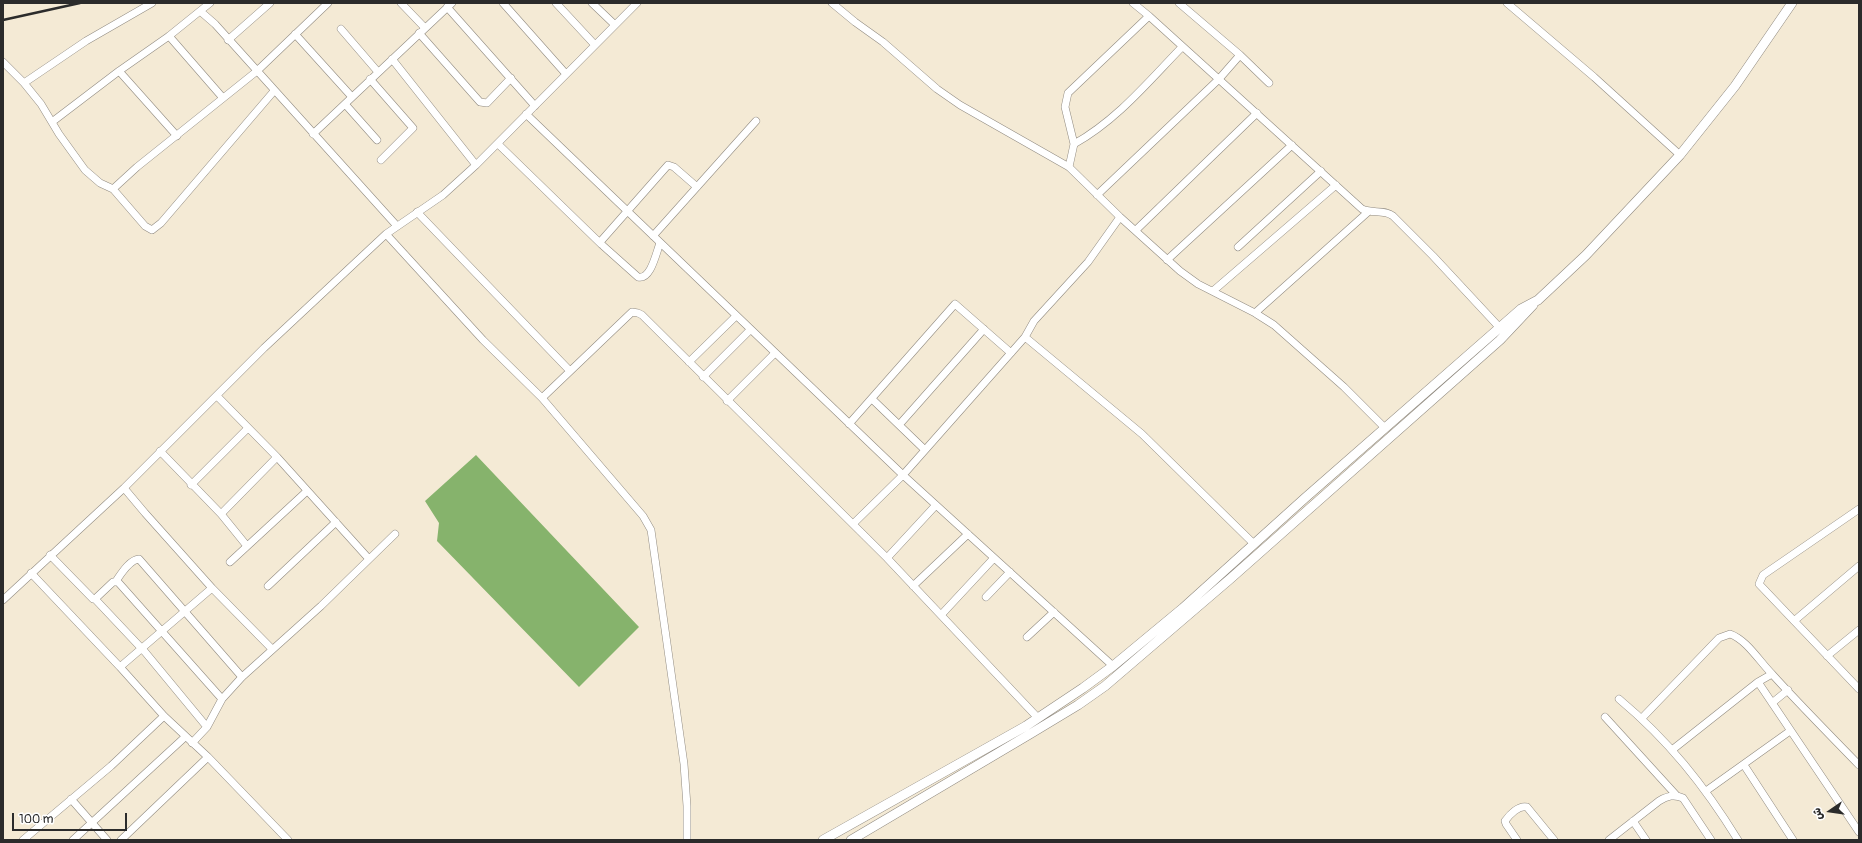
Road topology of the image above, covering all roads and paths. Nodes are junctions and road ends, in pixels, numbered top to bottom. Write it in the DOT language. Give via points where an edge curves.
graph roads {
  1 [pos="152,3"];
  2 [pos="210,3"];
  3 [pos="270,3"];
  4 [pos="328,3"];
  5 [pos="401,3"];
  6 [pos="503,3"];
  7 [pos="556,3"];
  8 [pos="592,3"];
  9 [pos="637,3"];
  10 [pos="832,3"];
  11 [pos="1133,3"];
  12 [pos="1179,3"];
  13 [pos="1507,3"];
  14 [pos="1792,3"];
  15 [pos="449,5"];
  16 [pos="200,11"];
  17 [pos="1149,16"];
  18 [pos="615,25"];
  19 [pos="341,29"];
  20 [pos="422,30"];
  21 [pos="295,34"];
  22 [pos="169,36"];
  23 [pos="228,40"];
  24 [pos="595,45"];
  25 [pos="1182,47"];
  26 [pos="1240,55"];
  27 [pos="392,59"];
  28 [pos="3,62"];
  29 [pos="119,71"];
  30 [pos="257,71"];
  31 [pos="378,72"];
  32 [pos="566,74"];
  33 [pos="511,78"];
  34 [pos="370,79"];
  35 [pos="1219,79"];
  36 [pos="24,83"];
  37 [pos="1269,83"];
  38 [pos="274,91"];
  39 [pos="352,97"];
  40 [pos="223,98"];
  41 [pos="345,104"];
  42 [pos="535,106"];
  43 [pos="1257,113"];
  44 [pos="526,114"];
  45 [pos="756,121"];
  46 [pos="52,122"];
  47 [pos="312,134"];
  48 [pos="177,136"];
  49 [pos="377,140"];
  50 [pos="498,144"];
  51 [pos="1074,144"];
  52 [pos="1292,145"];
  53 [pos="1680,155"];
  54 [pos="381,160"];
  55 [pos="476,165"];
  56 [pos="1069,167"];
  57 [pos="1321,171"];
  58 [pos="1336,185"];
  59 [pos="697,187"];
  60 [pos="113,189"];
  61 [pos="1097,194"];
  62 [pos="627,211"];
  63 [pos="417,212"];
  64 [pos="1368,212"];
  65 [pos="1120,217"];
  66 [pos="397,226"];
  67 [pos="1136,230"];
  68 [pos="386,234"];
  69 [pos="653,236"];
  70 [pos="660,243"];
  71 [pos="601,244"];
  72 [pos="1238,247"];
  73 [pos="1167,260"];
  74 [pos="1213,291"];
  75 [pos="1535,302"];
  76 [pos="1255,313"];
  77 [pos="736,316"];
  78 [pos="1500,328"];
  79 [pos="984,329"];
  80 [pos="750,330"];
  81 [pos="1025,336"];
  82 [pos="775,353"];
  83 [pos="1011,353"];
  84 [pos="688,362"];
  85 [pos="570,371"];
  86 [pos="703,377"];
  87 [pos="216,396"];
  88 [pos="542,398"];
  89 [pos="872,399"];
  90 [pos="727,401"];
  91 [pos="849,424"];
  92 [pos="899,425"];
  93 [pos="248,428"];
  94 [pos="1385,428"];
  95 [pos="925,450"];
  96 [pos="160,451"];
  97 [pos="277,457"];
  98 [pos="903,475"];
  99 [pos="191,484"];
  100 [pos="124,488"];
  101 [pos="307,491"];
  102 [pos="936,505"];
  103 [pos="1859,509"];
  104 [pos="221,514"];
  105 [pos="336,522"];
  106 [pos="853,524"];
  107 [pos="395,534"];
  108 [pos="968,534"];
  109 [pos="1254,544"];
  110 [pos="247,546"];
  111 [pos="50,555"];
  112 [pos="887,558"];
  113 [pos="994,558"];
  114 [pos="369,559"];
  115 [pos="230,562"];
  116 [pos="1859,566"];
  117 [pos="1010,572"];
  118 [pos="31,573"];
  119 [pos="116,581"];
  120 [pos="268,586"];
  121 [pos="913,586"];
  122 [pos="212,588"];
  123 [pos="986,597"];
  124 [pos="95,599"];
  125 [pos="3,600"];
  126 [pos="184,612"];
  127 [pos="1054,612"];
  128 [pos="941,615"];
  129 [pos="1794,621"];
  130 [pos="1859,630"];
  131 [pos="162,632"];
  132 [pos="1027,637"];
  133 [pos="142,649"];
  134 [pos="272,649"];
  135 [pos="1827,656"];
  136 [pos="1113,666"];
  137 [pos="120,667"];
  138 [pos="1772,674"];
  139 [pos="242,677"];
  140 [pos="1758,682"];
  141 [pos="1859,689"];
  142 [pos="1788,690"];
  143 [pos="222,699"];
  144 [pos="1619,699"];
  145 [pos="1772,704"];
  146 [pos="164,716"];
  147 [pos="1605,717"];
  148 [pos="1038,718"];
  149 [pos="1642,718"];
  150 [pos="207,727"];
  151 [pos="1790,731"];
  152 [pos="185,737"];
  153 [pos="192,743"];
  154 [pos="1672,750"];
  155 [pos="208,758"];
  156 [pos="1744,765"];
  157 [pos="1859,765"];
  158 [pos="1706,791"];
  159 [pos="1678,796"];
  160 [pos="71,799"];
  161 [pos="1633,821"];
  162 [pos="91,823"];
  163 [pos="1859,832"];
  164 [pos="23,840"];
  165 [pos="73,840"];
  166 [pos="107,840"];
  167 [pos="121,840"];
  168 [pos="288,840"];
  169 [pos="687,840"];
  170 [pos="823,840"];
  171 [pos="851,840"];
  172 [pos="1516,840"];
  173 [pos="1554,840"];
  174 [pos="1609,840"];
  175 [pos="1646,840"];
  176 [pos="1711,840"];
  177 [pos="1738,840"];
  178 [pos="1793,840"];
  1 -- 36 [label="street" via="86,41"];
  2 -- 16 [label="street"];
  3 -- 23 [label="street"];
  4 -- 21 [label="street"];
  5 -- 20 [label="street"];
  6 -- 32 [label="street"];
  7 -- 24 [label="street"];
  8 -- 18 [label="street"];
  9 -- 18 [label="street"];
  10 -- 56 [label="street" via="960,105"];
  11 -- 17 [label="street"];
  12 -- 26 [label="street"];
  13 -- 53 [label="street"];
  14 -- 53 [label="main road" via="1735,86"];
  15 -- 20 [label="street"];
  15 -- 33 [label="street"];
  16 -- 22 [label="street"];
  16 -- 23 [label="street"];
  17 -- 25 [label="street"];
  17 -- 51 [label="street" via="1068,93 1065,107"];
  18 -- 24 [label="street"];
  19 -- 31 [label="street"];
  20 -- 27 [label="street"];
  20 -- 33 [label="street" via="480,102 487,103"];
  21 -- 30 [label="street"];
  21 -- 39 [label="street"];
  22 -- 29 [label="street"];
  22 -- 40 [label="street"];
  23 -- 30 [label="street"];
  24 -- 32 [label="street"];
  25 -- 35 [label="street"];
  25 -- 51 [label="street" via="1116,115"];
  26 -- 35 [label="street"];
  26 -- 37 [label="street"];
  27 -- 31 [label="street"];
  27 -- 55 [label="street"];
  28 -- 36 [label="street"];
  29 -- 46 [label="street"];
  29 -- 48 [label="street"];
  30 -- 38 [label="street"];
  30 -- 40 [label="street"];
  31 -- 34 [label="street"];
  32 -- 42 [label="street"];
  33 -- 42 [label="street"];
  34 -- 39 [label="street"];
  34 -- 54 [label="street" via="413,128"];
  35 -- 43 [label="street"];
  35 -- 61 [label="street"];
  36 -- 46 [label="street"];
  38 -- 47 [label="street"];
  38 -- 60 [label="street" via="156,229 149,229"];
  39 -- 41 [label="street"];
  40 -- 48 [label="street"];
  41 -- 47 [label="street"];
  41 -- 49 [label="street"];
  42 -- 44 [label="street"];
  43 -- 52 [label="street"];
  43 -- 67 [label="street"];
  44 -- 50 [label="street"];
  44 -- 62 [label="street"];
  45 -- 59 [label="street"];
  46 -- 60 [label="street" via="85,170 100,183"];
  47 -- 66 [label="street"];
  48 -- 60 [label="street"];
  50 -- 55 [label="street"];
  50 -- 71 [label="street"];
  51 -- 56 [label="street"];
  52 -- 57 [label="street"];
  52 -- 73 [label="street"];
  53 -- 75 [label="main road" via="1606,236"];
  55 -- 63 [label="street" via="444,195"];
  56 -- 61 [label="street"];
  57 -- 58 [label="street"];
  57 -- 72 [label="street"];
  58 -- 64 [label="street"];
  58 -- 74 [label="street"];
  59 -- 62 [label="street" via="674,167 668,165"];
  59 -- 69 [label="street"];
  61 -- 65 [label="street"];
  62 -- 69 [label="street"];
  62 -- 71 [label="street"];
  63 -- 66 [label="street"];
  63 -- 85 [label="street"];
  64 -- 76 [label="street"];
  64 -- 78 [label="street" via="1383,211 1393,216"];
  65 -- 67 [label="street"];
  65 -- 81 [label="street" via="1088,262 1034,321"];
  66 -- 68 [label="street"];
  67 -- 73 [label="street"];
  68 -- 87 [label="street"];
  68 -- 88 [label="street" via="483,340"];
  69 -- 70 [label="street"];
  70 -- 71 [label="street" via="650,271 642,278"];
  70 -- 77 [label="street"];
  73 -- 74 [label="street" via="1198,284"];
  74 -- 76 [label="street"];
  75 -- 78 [label="main road" via="1521,309"];
  75 -- 171 [label="main road" via="1500,340 1105,686 1078,705"];
  76 -- 94 [label="street" via="1274,325 1344,387"];
  77 -- 80 [label="street"];
  77 -- 84 [label="street"];
  78 -- 94 [label="main road"];
  79 -- 83 [label="street"];
  79 -- 89 [label="street" via="955,304"];
  79 -- 92 [label="street"];
  80 -- 82 [label="street"];
  80 -- 86 [label="street"];
  81 -- 83 [label="street"];
  81 -- 109 [label="street" via="1142,434"];
  82 -- 90 [label="street"];
  82 -- 91 [label="street"];
  83 -- 95 [label="street"];
  84 -- 85 [label="street" via="642,315 632,312"];
  84 -- 86 [label="street"];
  85 -- 88 [label="street"];
  86 -- 90 [label="street"];
  87 -- 93 [label="street"];
  87 -- 96 [label="street"];
  88 -- 169 [label="street" via="643,516 651,530 684,764"];
  89 -- 91 [label="street"];
  89 -- 92 [label="street"];
  90 -- 106 [label="street"];
  91 -- 98 [label="street"];
  92 -- 95 [label="street"];
  93 -- 97 [label="street"];
  93 -- 99 [label="street"];
  94 -- 109 [label="main road"];
  95 -- 98 [label="street"];
  96 -- 99 [label="street"];
  96 -- 100 [label="street"];
  97 -- 101 [label="street"];
  97 -- 104 [label="street"];
  98 -- 102 [label="street"];
  98 -- 106 [label="street"];
  99 -- 104 [label="street"];
  100 -- 111 [label="street"];
  100 -- 122 [label="street"];
  101 -- 105 [label="street"];
  101 -- 110 [label="street"];
  102 -- 108 [label="street"];
  102 -- 112 [label="street"];
  103 -- 129 [label="street" via="1761,577 1760,586"];
  104 -- 110 [label="street"];
  105 -- 114 [label="street"];
  105 -- 120 [label="street"];
  106 -- 112 [label="street"];
  107 -- 114 [label="street"];
  108 -- 113 [label="street"];
  108 -- 121 [label="street"];
  109 -- 136 [label="main road"];
  110 -- 115 [label="street"];
  111 -- 118 [label="street"];
  111 -- 124 [label="street"];
  112 -- 121 [label="street"];
  113 -- 117 [label="street"];
  113 -- 128 [label="street"];
  114 -- 134 [label="street"];
  116 -- 129 [label="street"];
  117 -- 123 [label="street"];
  117 -- 127 [label="street"];
  118 -- 125 [label="street"];
  118 -- 137 [label="street"];
  119 -- 124 [label="street"];
  119 -- 126 [label="street" via="131,563 138,559"];
  119 -- 131 [label="street"];
  121 -- 128 [label="street"];
  122 -- 126 [label="street"];
  122 -- 134 [label="street"];
  124 -- 133 [label="street"];
  126 -- 131 [label="street"];
  126 -- 139 [label="street"];
  127 -- 132 [label="street"];
  127 -- 136 [label="street"];
  128 -- 148 [label="street"];
  129 -- 135 [label="street"];
  130 -- 135 [label="street"];
  131 -- 133 [label="street"];
  131 -- 143 [label="street"];
  133 -- 137 [label="street"];
  133 -- 150 [label="street"];
  134 -- 139 [label="street"];
  135 -- 141 [label="street"];
  136 -- 148 [label="main road"];
  137 -- 146 [label="street"];
  138 -- 140 [label="street"];
  138 -- 142 [label="street"];
  138 -- 149 [label="street" via="1735,635 1726,634 1694,663"];
  139 -- 143 [label="street"];
  140 -- 145 [label="street"];
  140 -- 154 [label="street"];
  142 -- 145 [label="street"];
  142 -- 157 [label="street"];
  143 -- 150 [label="street"];
  144 -- 149 [label="street"];
  145 -- 151 [label="street"];
  146 -- 152 [label="street"];
  146 -- 160 [label="street" via="111,766"];
  147 -- 159 [label="street"];
  148 -- 170 [label="main road"];
  149 -- 154 [label="street"];
  150 -- 153 [label="street"];
  151 -- 156 [label="street"];
  151 -- 163 [label="street"];
  152 -- 153 [label="street"];
  152 -- 162 [label="street"];
  153 -- 155 [label="street"];
  154 -- 158 [label="street"];
  155 -- 167 [label="street"];
  155 -- 168 [label="street"];
  156 -- 158 [label="street"];
  156 -- 178 [label="street"];
  158 -- 177 [label="street"];
  159 -- 161 [label="street" via="1665,797"];
  159 -- 176 [label="street" via="1683,798"];
  160 -- 162 [label="street"];
  160 -- 164 [label="street"];
  161 -- 174 [label="street"];
  161 -- 175 [label="street"];
  162 -- 165 [label="street"];
  162 -- 166 [label="street"];
  172 -- 173 [label="street" via="1505,821 1524,806"];
}
